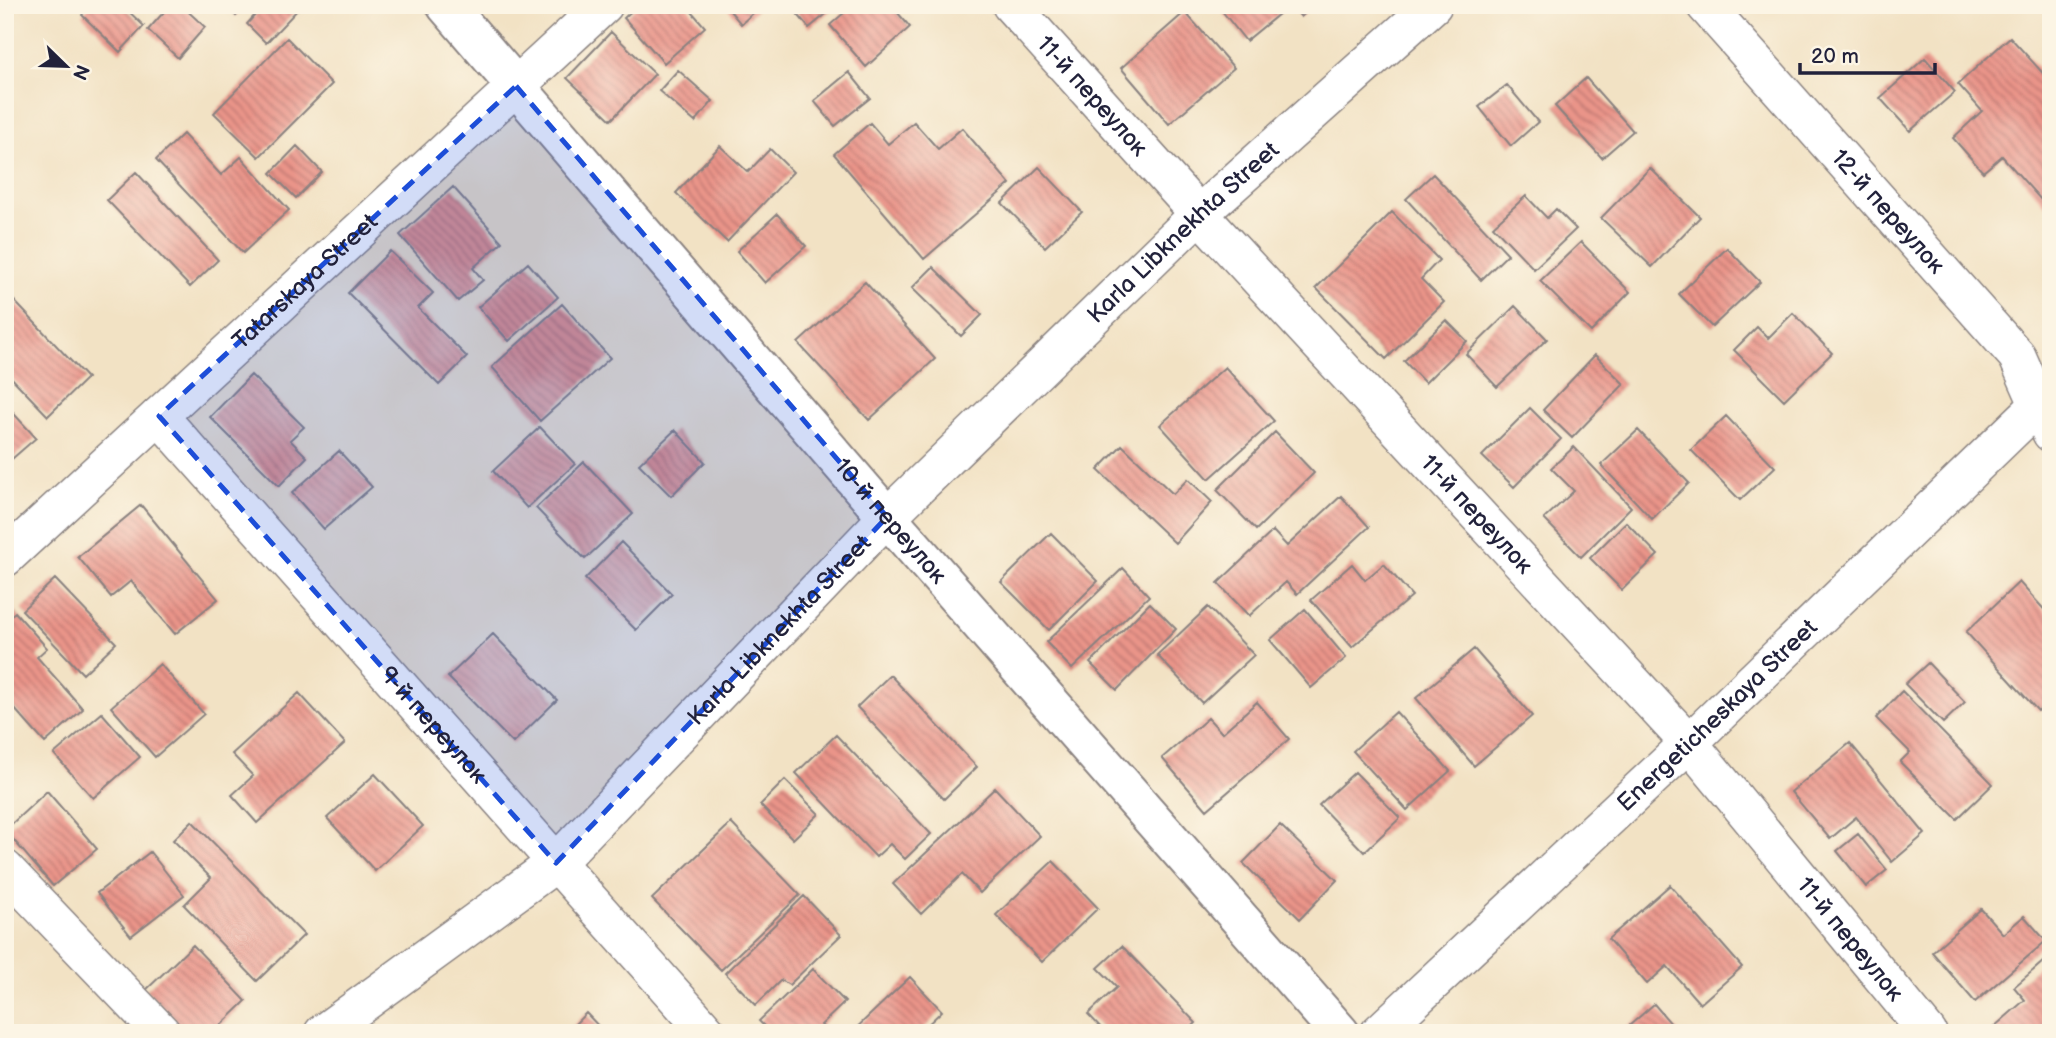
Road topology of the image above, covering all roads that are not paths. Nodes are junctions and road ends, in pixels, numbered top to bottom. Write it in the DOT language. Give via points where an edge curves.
graph roads {
  1 [pos="446,5"];
  2 [pos="604,5"];
  3 [pos="1011,5"];
  4 [pos="1433,5"];
  5 [pos="1706,5"];
  6 [pos="516,86"];
  7 [pos="1199,214"];
  8 [pos="2046,410"];
  9 [pos="159,416"];
  10 [pos="887,517"];
  11 [pos="5,558"];
  12 [pos="1689,743"];
  13 [pos="556,863"];
  14 [pos="5,869"];
  15 [pos="162,1033"];
  16 [pos="323,1033"];
  17 [pos="708,1033"];
  18 [pos="1340,1033"];
  19 [pos="1379,1033"];
  20 [pos="1928,1033"];
  1 -- 6 [label="street, 10-й переулок"];
  2 -- 6 [label="street, Tatarskaya Street"];
  3 -- 7 [label="street, 11-й переулок"];
  4 -- 7 [label="street, Karla Libknekhta Street"];
  5 -- 8 [label="street, 12-й переулок" via="2017,356"];
  6 -- 9 [label="street, Tatarskaya Street"];
  6 -- 10 [label="street, 10-й переулок"];
  7 -- 10 [label="street, Karla Libknekhta Street"];
  7 -- 12 [label="street, 11-й переулок"];
  8 -- 12 [label="street, Energeticheskaya Street"];
  9 -- 11 [label="street, Tatarskaya Street"];
  9 -- 13 [label="street, 9-й переулок"];
  10 -- 13 [label="street, Karla Libknekhta Street"];
  10 -- 18 [label="street, 10-й переулок"];
  12 -- 19 [label="street, Energeticheskaya Street"];
  12 -- 20 [label="street, 11-й переулок"];
  13 -- 16 [label="street, Karla Libknekhta Street"];
  13 -- 17 [label="street, 9-й переулок"];
  14 -- 15 [label="street"];
}
